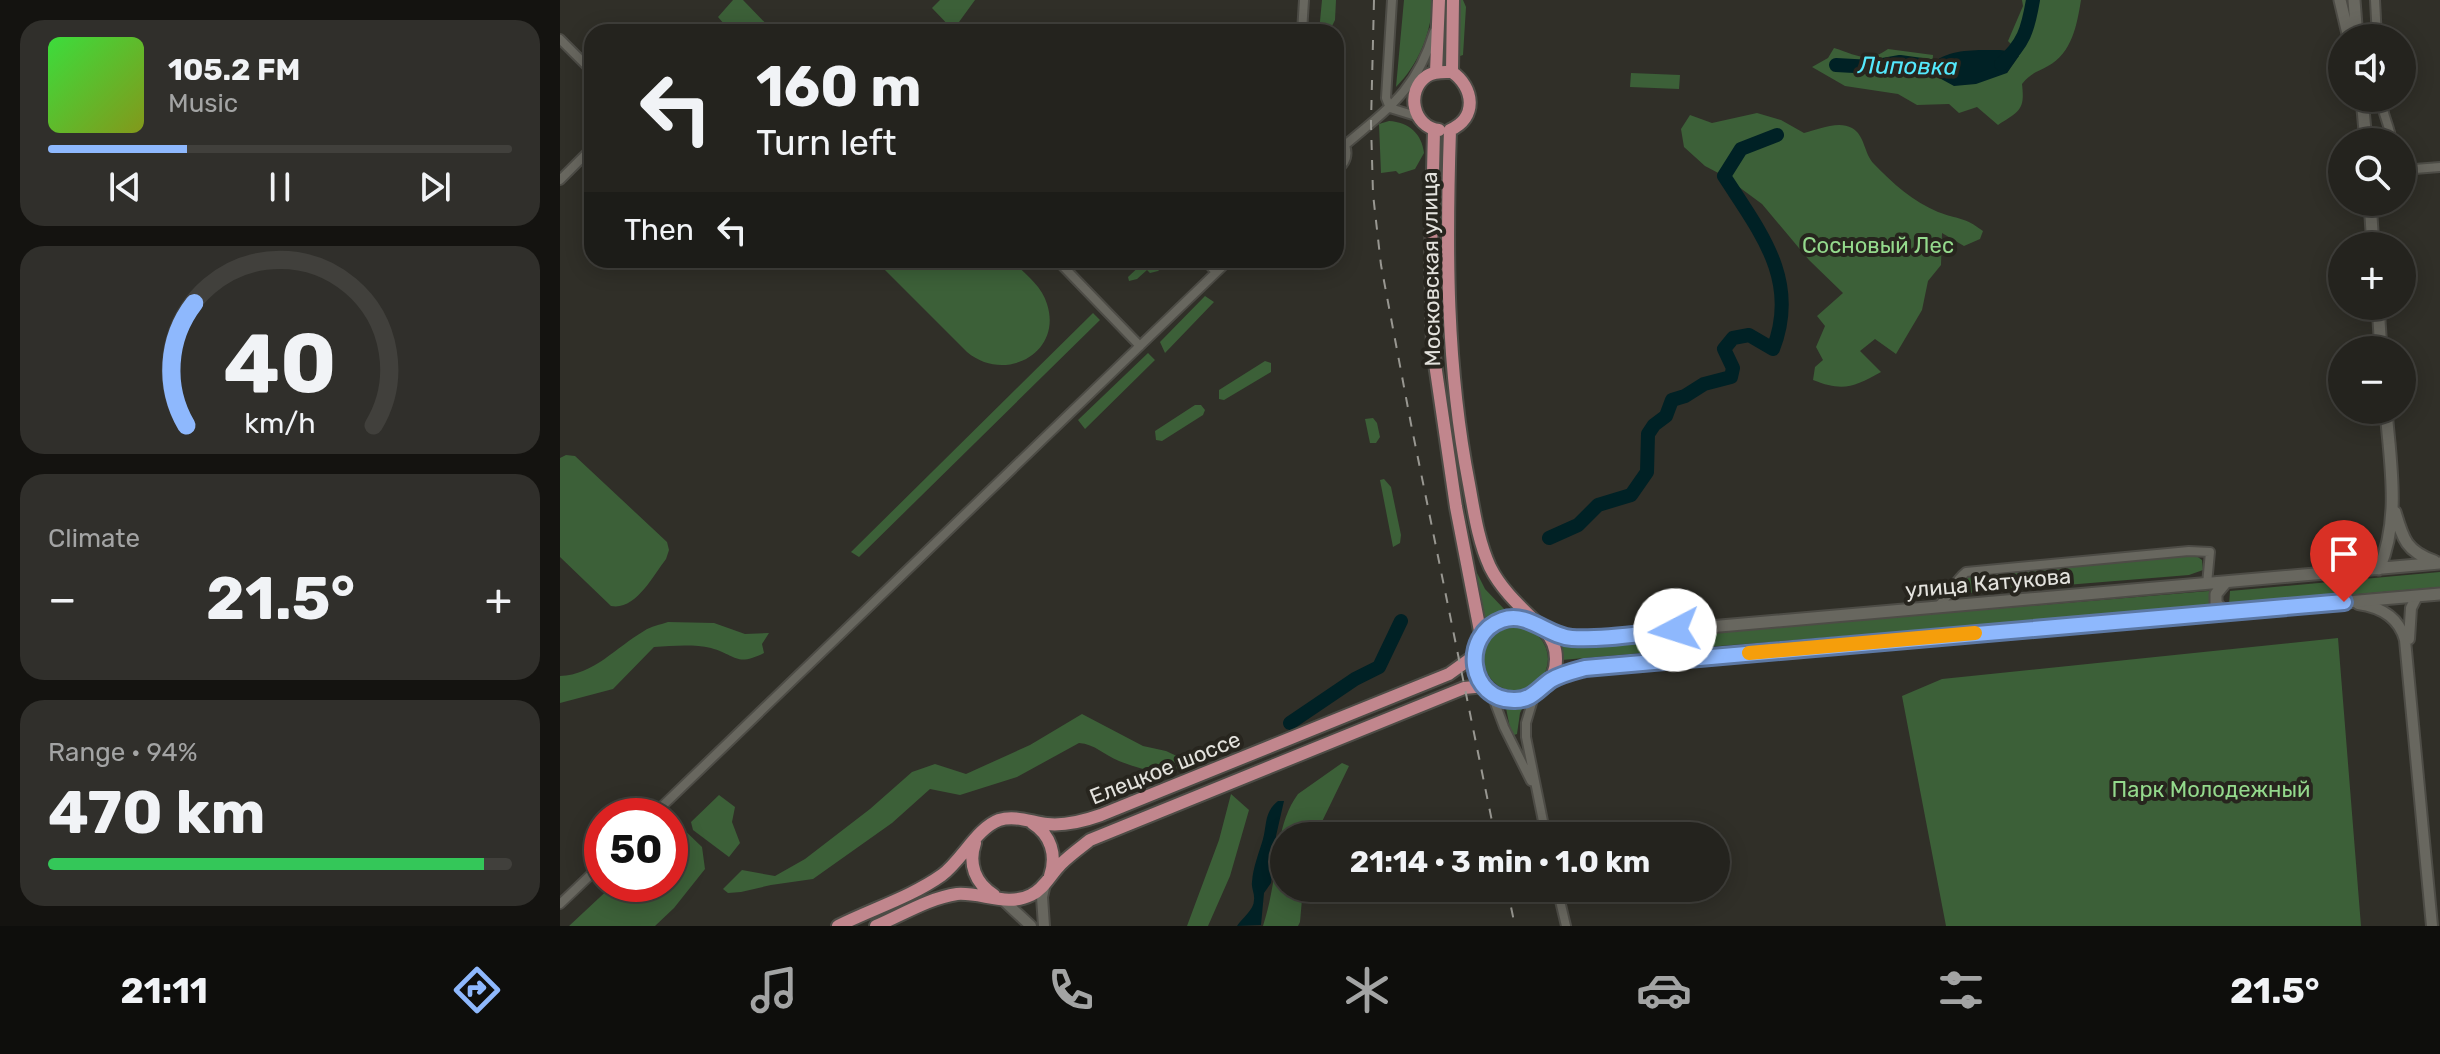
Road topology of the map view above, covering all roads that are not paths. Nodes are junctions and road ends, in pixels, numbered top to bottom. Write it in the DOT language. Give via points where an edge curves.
graph roads {
  1 [pos="1304,0"];
  2 [pos="1392,0"];
  3 [pos="1439,0"];
  4 [pos="1453,0"];
  5 [pos="2340,0"];
  6 [pos="2354,0"];
  7 [pos="2375,0"];
  8 [pos="1439,16"];
  9 [pos="1302,24"];
  10 [pos="2346,24"];
  11 [pos="2356,24"];
  12 [pos="2376,24"];
  13 [pos="560,39"];
  14 [pos="584,63"];
  15 [pos="1436,72"];
  16 [pos="1452,72"];
  17 [pos="1423,79"];
  18 [pos="1408,88"];
  19 [pos="1390,108"];
  20 [pos="1416,116"];
  21 [pos="1434,130"];
  22 [pos="1450,130"];
  23 [pos="1345,145"];
  24 [pos="584,156"];
  25 [pos="1344,161"];
  26 [pos="2440,167"];
  27 [pos="2416,169"];
  28 [pos="560,180"];
  29 [pos="1065,268"];
  30 [pos="1212,268"];
  31 [pos="1220,268"];
  32 [pos="1216,272"];
  33 [pos="1140,346"];
  34 [pos="2387,424"];
  35 [pos="2393,508"];
  36 [pos="2440,563"];
  37 [pos="2379,569"];
  38 [pos="1956,579"];
  39 [pos="2225,583"];
  40 [pos="2207,584"];
  41 [pos="2440,594"];
  42 [pos="2417,596"];
  43 [pos="2344,602"];
  44 [pos="1972,604"];
  45 [pos="1936,607"];
  46 [pos="2224,612"];
  47 [pos="1541,627"];
  48 [pos="1481,636"];
  49 [pos="1474,656"];
  50 [pos="2408,657"];
  51 [pos="1549,681"];
  52 [pos="1488,690"];
  53 [pos="1534,696"];
  54 [pos="1536,792"];
  55 [pos="671,798"];
  56 [pos="1026,820"];
  57 [pos="1543,822"];
  58 [pos="978,836"];
  59 [pos="2440,876"];
  60 [pos="2428,878"];
  61 [pos="1047,880"];
  62 [pos="584,881"];
  63 [pos="1002,899"];
  64 [pos="1560,902"];
  65 [pos="560,904"];
  66 [pos="838,926"];
  67 [pos="876,926"];
  68 [pos="1031,926"];
  69 [pos="1044,926"];
  70 [pos="1566,926"];
  71 [pos="2432,926"];
  1 -- 9 [label="street"];
  2 -- 19 [label="street" via="1386,98"];
  3 -- 8 [label="main road"];
  4 -- 16 [label="main road"];
  5 -- 10 [label="main road"];
  6 -- 11 [label="main road"];
  7 -- 12 [label="street"];
  8 -- 15 [label="main road"];
  8 -- 18 [label="street"];
  13 -- 14 [label="street"];
  15 -- 16 [label="main road"];
  15 -- 17 [label="main road"];
  16 -- 22 [label="main road" via="1466,83 1471,102 1463,121"];
  17 -- 18 [label="street"];
  17 -- 20 [label="main road" via="1415,96"];
  18 -- 19 [label="street"];
  19 -- 20 [label="street"];
  19 -- 23 [label="street"];
  20 -- 21 [label="main road"];
  21 -- 22 [label="main road"];
  21 -- 48 [label="main road, Московская улица" via="1433,350"];
  22 -- 47 [label="main road, Московская улица" via="1447,296 1463,454 1490,566 1508,595"];
  23 -- 25 [label="street"];
  24 -- 28 [label="street"];
  26 -- 27 [label="street"];
  29 -- 33 [label="street"];
  30 -- 32 [label="street"];
  31 -- 32 [label="street"];
  32 -- 33 [label="street"];
  33 -- 55 [label="street"];
  34 -- 35 [label="main road"];
  35 -- 36 [label="main road" via="2408,546"];
  35 -- 37 [label="main road"];
  36 -- 37 [label="main road, улица Катукова"];
  37 -- 39 [label="main road, улица Катукова"];
  38 -- 40 [label="street" via="1966,572 2189,551 2210,552"];
  38 -- 44 [label="street" via="1956,591"];
  38 -- 45 [label="street" via="1950,596"];
  39 -- 40 [label="main road, улица Катукова"];
  39 -- 46 [label="main road" via="2216,594"];
  40 -- 44 [label="main road, улица Катукова"];
  41 -- 42 [label="main road"];
  42 -- 43 [label="main road"];
  42 -- 50 [label="street" via="2411,608"];
  43 -- 46 [label="main road"];
  43 -- 50 [label="street" via="2387,613 2402,628"];
  44 -- 45 [label="main road, улица Катукова"];
  45 -- 47 [label="main road, улица Катукова" via="1569,638"];
  46 -- 51 [label="main road" via="1585,668"];
  47 -- 48 [label="main road" via="1508,618"];
  47 -- 51 [label="main road" via="1556,654"];
  48 -- 49 [label="main road"];
  49 -- 52 [label="main road" via="1476,673"];
  49 -- 56 [label="main road, Елецкое шоссе" via="1449,674 1101,815 1067,824"];
  50 -- 60 [label="street"];
  51 -- 53 [label="main road"];
  52 -- 53 [label="main road" via="1517,700"];
  52 -- 54 [label="street"];
  52 -- 61 [label="main road, Елецкое шоссе" via="1464,688 1111,831 1075,851"];
  53 -- 54 [label="street" via="1526,737"];
  54 -- 57 [label="street"];
  56 -- 58 [label="main road, Елецкое шоссе" via="999,820"];
  56 -- 61 [label="main road" via="1050,843 1053,864"];
  58 -- 63 [label="main road" via="974,874 985,890"];
  58 -- 66 [label="main road, Елецкое шоссе" via="940,876"];
  59 -- 60 [label="street"];
  60 -- 71 [label="street"];
  61 -- 63 [label="main road, Елецкое шоссе" via="1029,896"];
  61 -- 69 [label="street"];
  62 -- 65 [label="street"];
  63 -- 67 [label="main road, Елецкое шоссе" via="952,895"];
  63 -- 68 [label="street"];
  64 -- 70 [label="street"];
}
